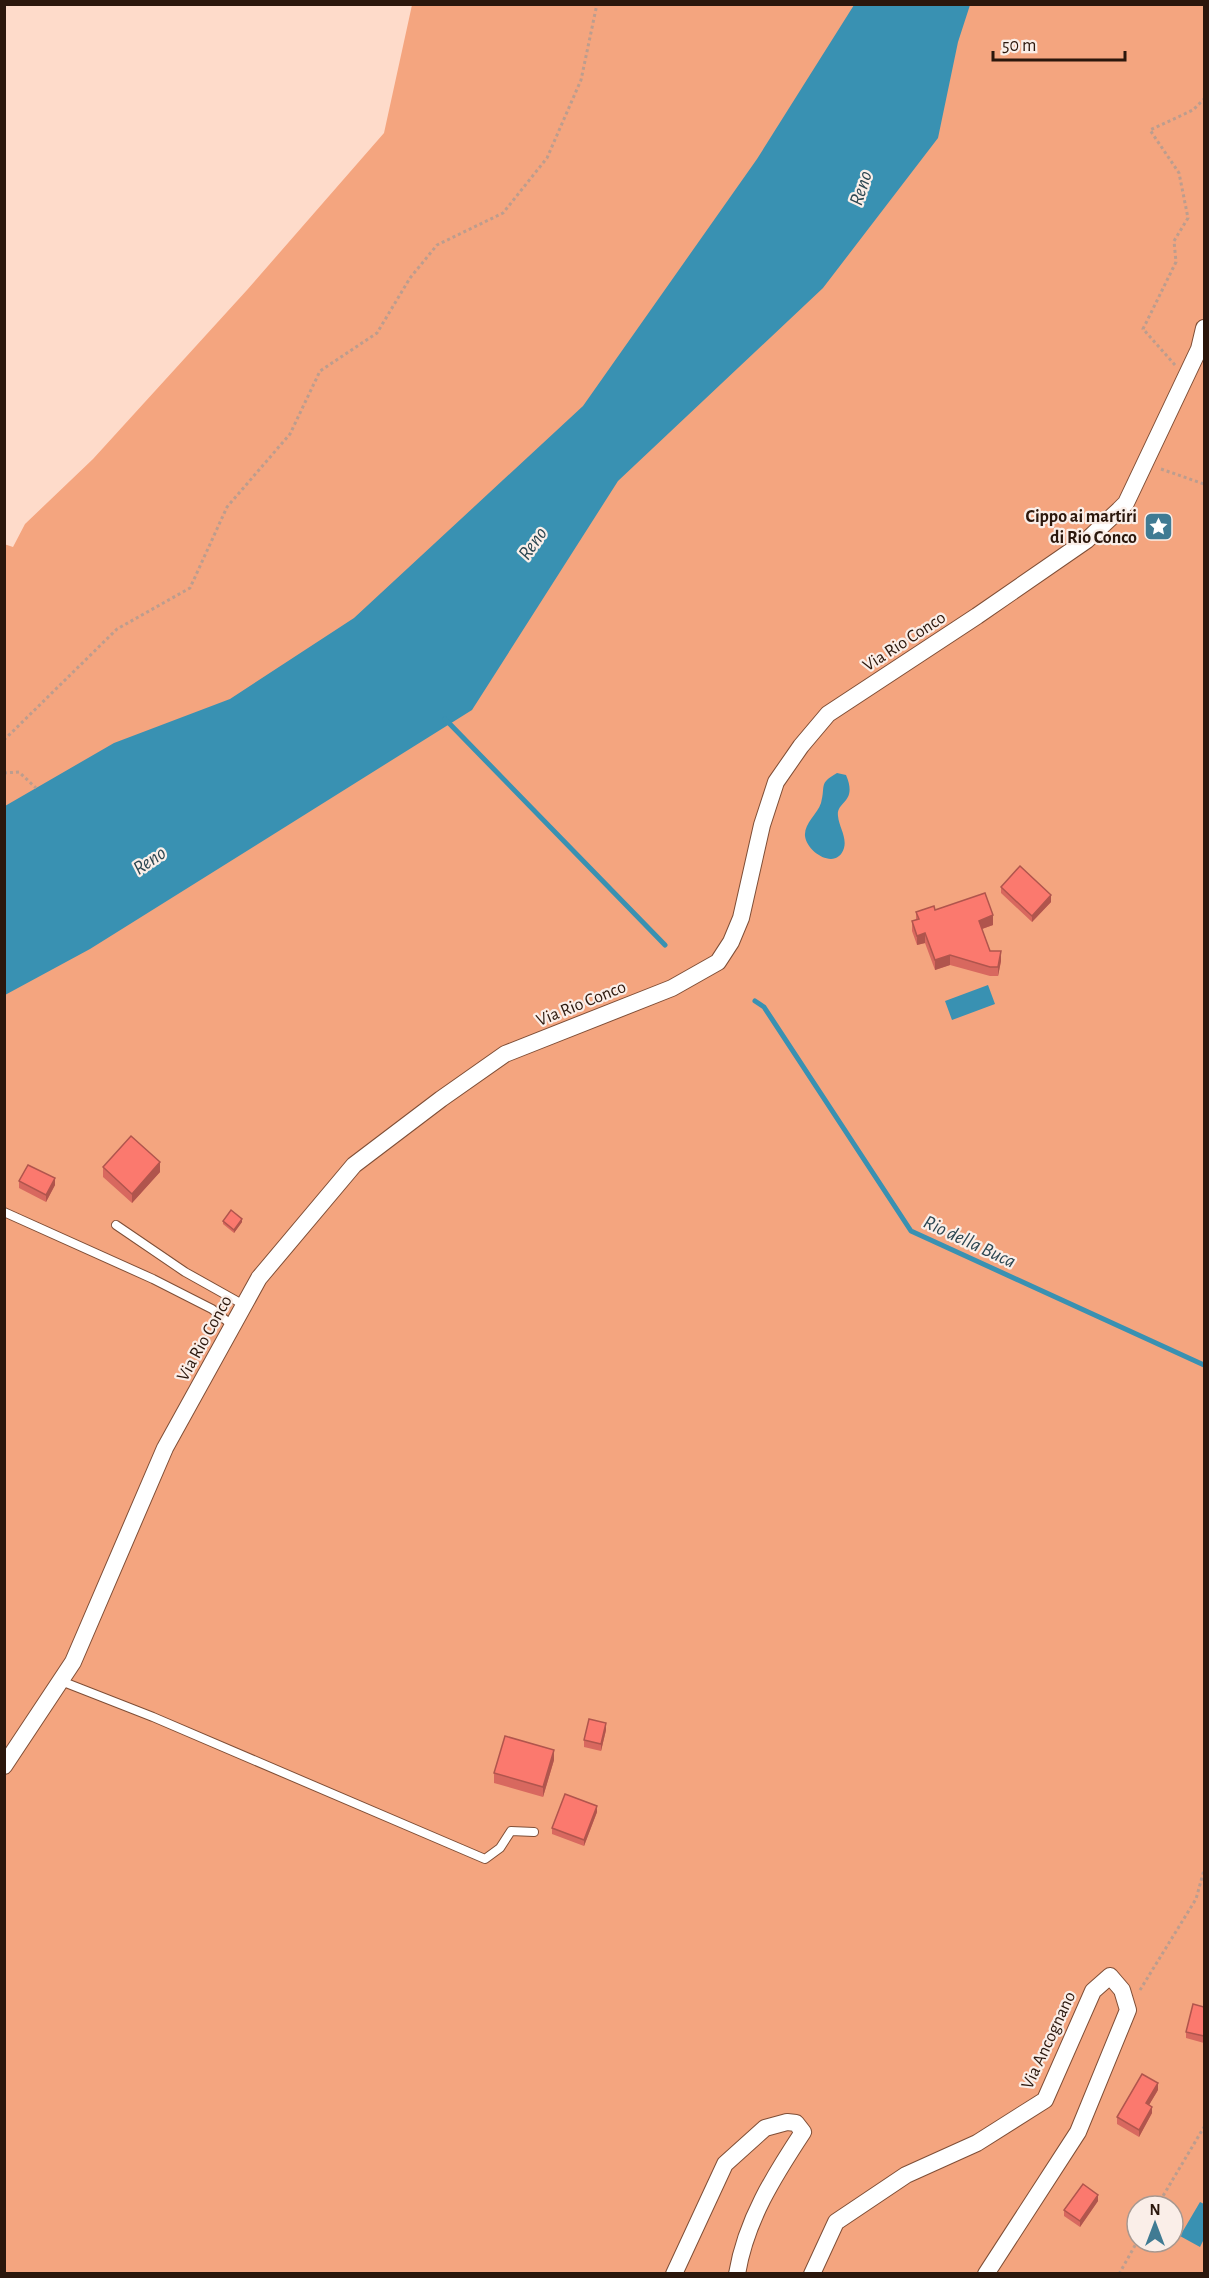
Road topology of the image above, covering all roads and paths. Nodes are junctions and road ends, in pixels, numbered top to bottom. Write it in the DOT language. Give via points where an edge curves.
graph roads {
  1 [pos="597,4"];
  2 [pos="1204,99"];
  3 [pos="1204,328"];
  4 [pos="1186,375"];
  5 [pos="1145,462"];
  6 [pos="1204,484"];
  7 [pos="4,740"];
  8 [pos="4,773"];
  9 [pos="36,788"];
  10 [pos="4,1212"];
  11 [pos="116,1225"];
  12 [pos="244,1305"];
  13 [pos="233,1326"];
  14 [pos="61,1681"];
  15 [pos="4,1766"];
  16 [pos="534,1832"];
  17 [pos="1204,1870"];
  18 [pos="1128,2010"];
  19 [pos="1204,2127"];
  20 [pos="1164,2194"];
  21 [pos="1130,2254"];
  22 [pos="674,2274"];
  23 [pos="737,2274"];
  24 [pos="812,2274"];
  25 [pos="986,2274"];
  26 [pos="1119,2274"];
  1 -- 7 [label="path" via="581,80 547,158 502,213 437,245 410,278 377,333 320,371 290,434 227,507 190,588 117,629"];
  2 -- 4 [label="path" via="1192,110 1150,130 1179,172 1188,218 1174,241 1176,262 1143,329"];
  3 -- 4 [label="street, Via Rio Conco"];
  4 -- 5 [label="street, Via Rio Conco"];
  5 -- 6 [label="path"];
  5 -- 12 [label="street, Via Rio Conco" via="1126,503 1087,540 828,714 776,782 741,918 718,962 672,988 505,1054 441,1099 354,1165 260,1278"];
  8 -- 9 [label="path" via="20,772"];
  10 -- 13 [label="lane" via="153,1279 212,1309"];
  11 -- 12 [label="lane" via="185,1272"];
  12 -- 13 [label="street, Via Rio Conco"];
  13 -- 14 [label="street, Via Rio Conco" via="165,1448 73,1662"];
  14 -- 15 [label="street, Via Rio Conco"];
  14 -- 16 [label="lane" via="484,1859 500,1848 511,1832"];
  17 -- 18 [label="path" via="1196,1899"];
  18 -- 24 [label="street, Via Ancognano" via="1122,1990 1110,1976 1093,1991 1045,2100 977,2143 906,2175 836,2222"];
  18 -- 25 [label="street" via="1078,2132"];
  19 -- 20 [label="path"];
  21 -- 26 [label="path"];
  22 -- 23 [label="street" via="725,2164 765,2128 796,2123 803,2132 767,2187 740,2254"];
}
